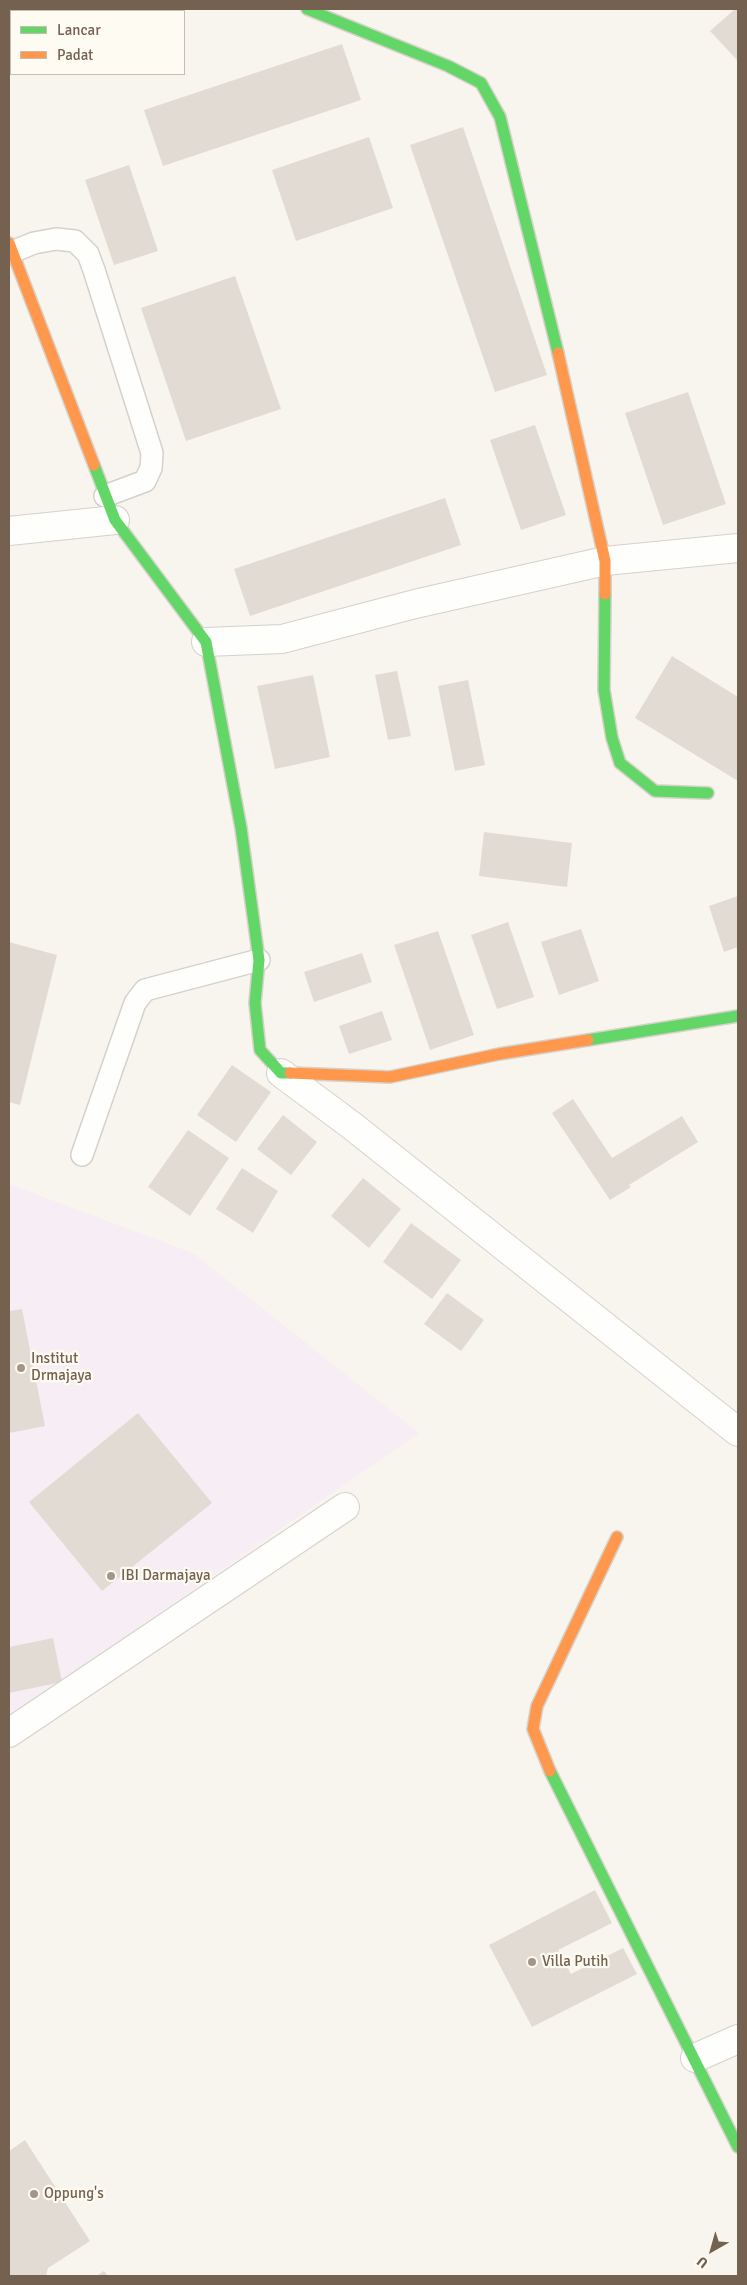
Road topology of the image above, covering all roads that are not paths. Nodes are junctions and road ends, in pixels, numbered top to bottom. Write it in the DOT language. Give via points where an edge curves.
graph roads {
  1 [pos="307,9"];
  2 [pos="10,248"];
  3 [pos="110,508"];
  4 [pos="9,531"];
  5 [pos="738,548"];
  6 [pos="605,560"];
  7 [pos="206,642"];
  8 [pos="708,793"];
  9 [pos="259,960"];
  10 [pos="738,1016"];
  11 [pos="281,1073"];
  12 [pos="82,1155"];
  13 [pos="738,1432"];
  14 [pos="345,1507"];
  15 [pos="617,1537"];
  16 [pos="9,1733"];
  17 [pos="738,2039"];
  18 [pos="694,2058"];
  19 [pos="738,2147"];
  1 -- 6 [label="street" via="448,66 481,84 500,116"];
  2 -- 3 [label="street"];
  2 -- 3 [label="lane" via="56,239 75,241 88,254 152,453 151,468 145,481"];
  3 -- 4 [label="street"];
  3 -- 7 [label="street"];
  5 -- 6 [label="street"];
  6 -- 7 [label="street" via="282,639"];
  6 -- 8 [label="street" via="604,690 620,763 655,791"];
  7 -- 9 [label="street" via="241,828"];
  9 -- 11 [label="street" via="255,1004 257,1036 260,1050"];
  9 -- 12 [label="lane" via="145,990 135,1003"];
  10 -- 11 [label="street" via="499,1054 390,1077"];
  11 -- 13 [label="street"];
  14 -- 16 [label="street"];
  15 -- 18 [label="street" via="537,1706 533,1729 541,1753"];
  17 -- 18 [label="street"];
  18 -- 19 [label="street"];
}
